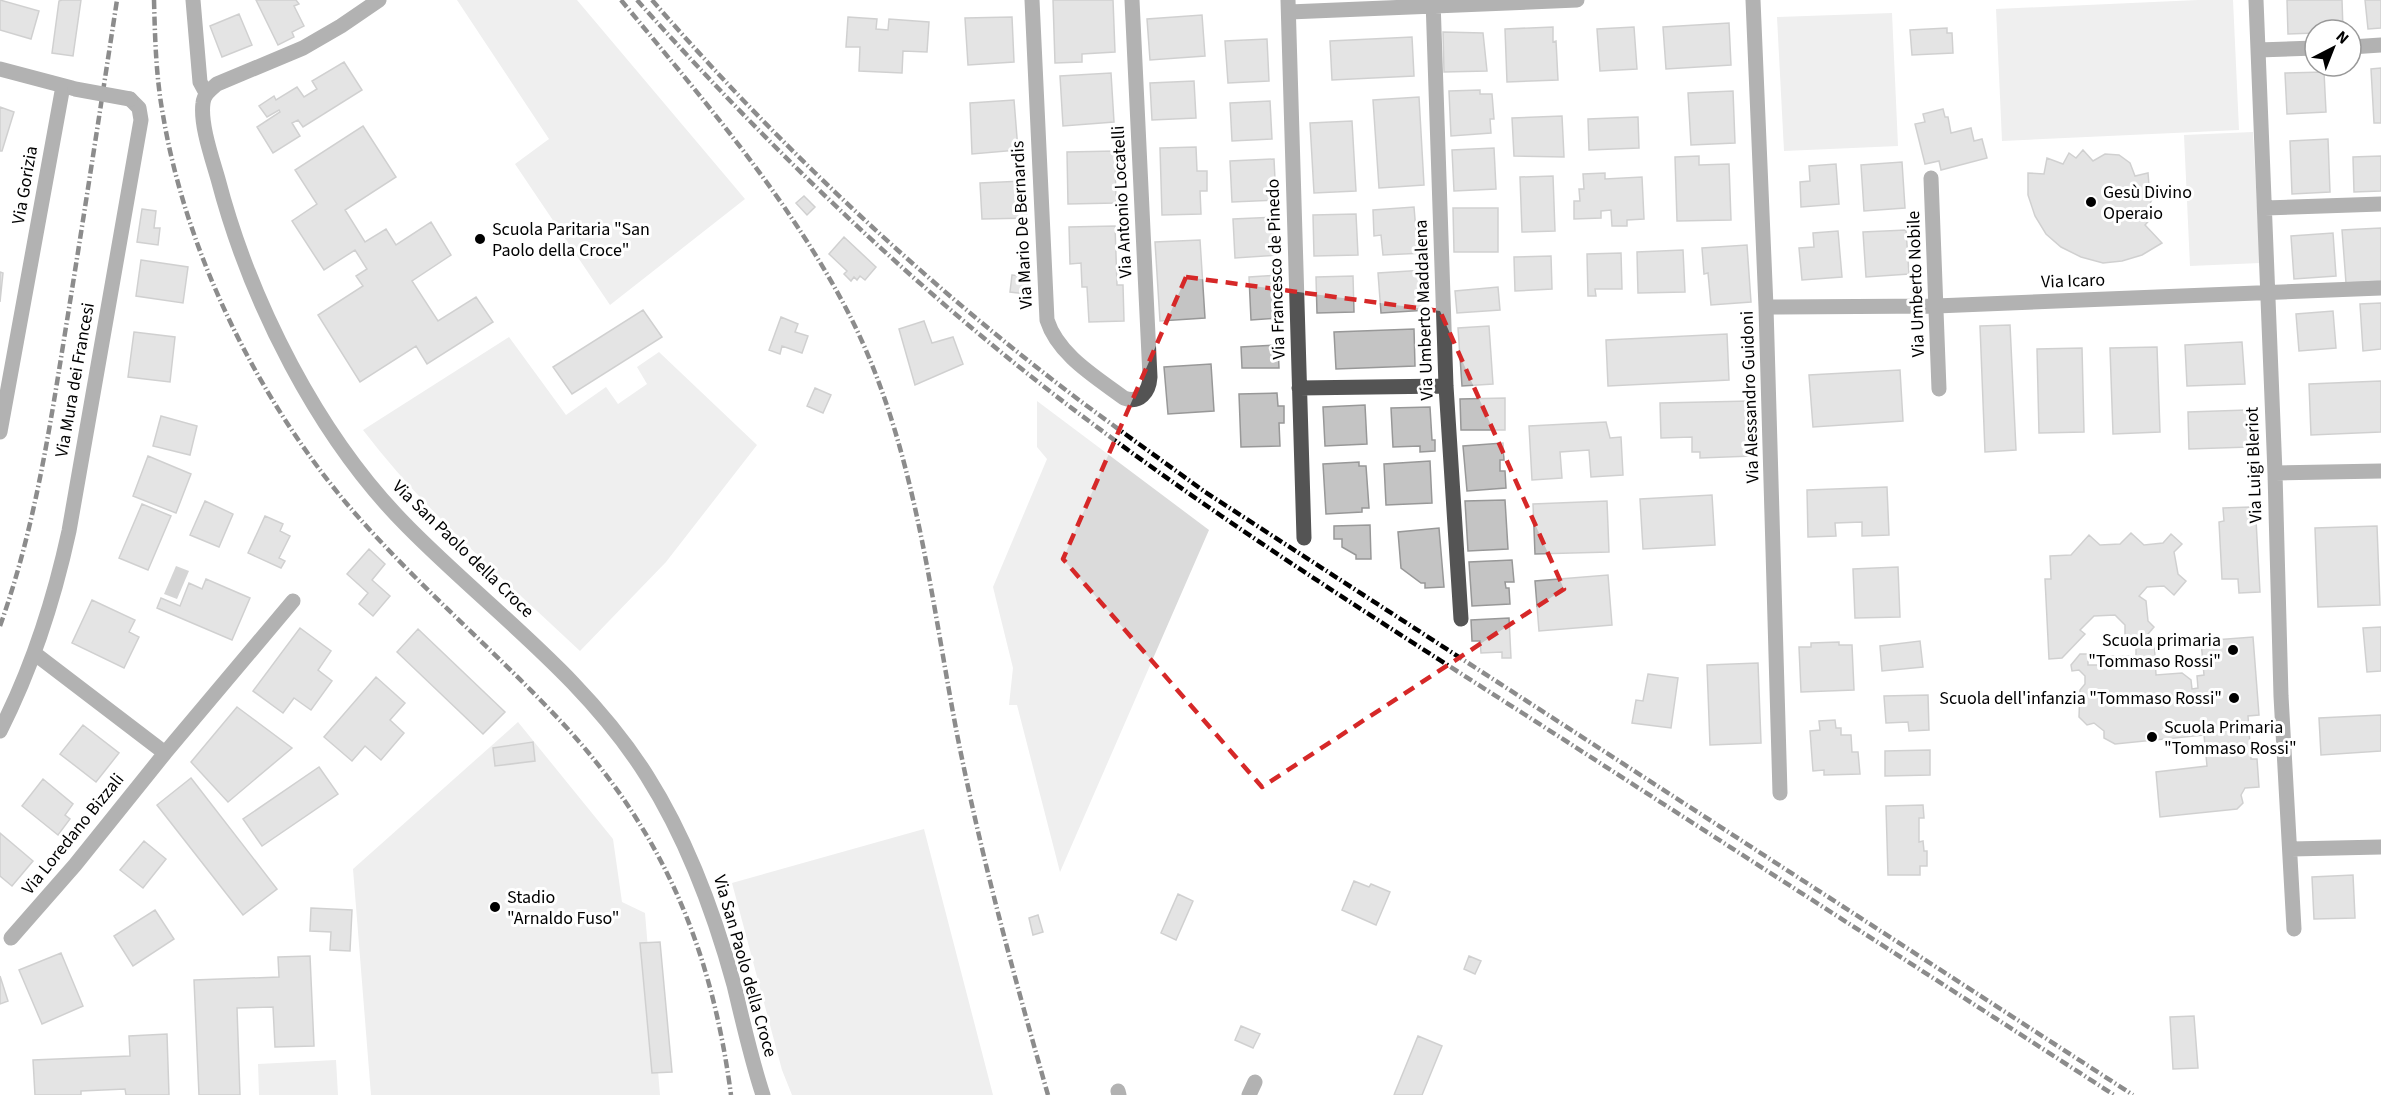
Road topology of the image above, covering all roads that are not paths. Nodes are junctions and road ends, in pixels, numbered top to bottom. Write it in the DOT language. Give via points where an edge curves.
graph roads {
  1 [pos="193,0"];
  2 [pos="379,0"];
  3 [pos="1032,0"];
  4 [pos="1132,0"];
  5 [pos="1577,0"];
  6 [pos="1753,0"];
  7 [pos="2256,0"];
  8 [pos="1433,3"];
  9 [pos="1288,6"];
  10 [pos="2381,45"];
  11 [pos="2363,46"];
  12 [pos="2303,48"];
  13 [pos="2258,50"];
  14 [pos="0,69"];
  15 [pos="69,87"];
  16 [pos="207,93"];
  17 [pos="1931,178"];
  18 [pos="2381,204"];
  19 [pos="2265,208"];
  20 [pos="2381,288"];
  21 [pos="2266,292"];
  22 [pos="1936,306"];
  23 [pos="1766,307"];
  24 [pos="1446,386"];
  25 [pos="1299,388"];
  26 [pos="1939,389"];
  27 [pos="1140,399"];
  28 [pos="0,432"];
  29 [pos="2381,471"];
  30 [pos="2275,474"];
  31 [pos="1304,538"];
  32 [pos="293,601"];
  33 [pos="1461,619"];
  34 [pos="34,653"];
  35 [pos="0,731"];
  36 [pos="165,753"];
  37 [pos="1780,793"];
  38 [pos="2381,847"];
  39 [pos="2291,849"];
  40 [pos="2294,929"];
  41 [pos="11,938"];
  42 [pos="763,1095"];
  1 -- 16 [label="street" via="200,82"];
  2 -- 16 [label="street" via="303,48 217,84"];
  3 -- 27 [label="street, Via Mario De Bernardis" via="1047,320 1055,340 1069,355 1124,398"];
  4 -- 27 [label="street, Via Antonio Locatelli" via="1150,377"];
  5 -- 8 [label="street"];
  6 -- 23 [label="street, Via Alessandro Guidoni"];
  7 -- 13 [label="street, Via Luigi Bleriot"];
  8 -- 9 [label="street"];
  8 -- 24 [label="street, Via Umberto Maddalena"];
  9 -- 25 [label="street, Via Francesco de Pinedo"];
  10 -- 11 [label="street"];
  12 -- 13 [label="street"];
  13 -- 19 [label="street, Via Luigi Bleriot"];
  14 -- 15 [label="street, Via Mura dei Francesi"];
  15 -- 28 [label="street, Via Gorizia"];
  15 -- 34 [label="street, Via Mura dei Francesi, bridge" via="130,99 141,113 69,531"];
  16 -- 42 [label="street, Via San Paolo della Croce" via="204,120 227,211 264,308 290,362 332,431 380,498 566,675 645,772 673,819 704,891"];
  17 -- 22 [label="street, Via Umberto Nobile"];
  18 -- 19 [label="street"];
  19 -- 21 [label="street, Via Luigi Bleriot"];
  20 -- 21 [label="street, Via Icaro"];
  21 -- 22 [label="street, Via Icaro"];
  21 -- 30 [label="street, Via Luigi Bleriot"];
  22 -- 23 [label="street, Via Icaro"];
  22 -- 26 [label="street, Via Umberto Nobile"];
  23 -- 37 [label="street, Via Alessandro Guidoni"];
  24 -- 25 [label="street"];
  24 -- 33 [label="street, Via Umberto Maddalena"];
  25 -- 31 [label="street, Via Francesco de Pinedo"];
  29 -- 30 [label="street"];
  30 -- 39 [label="street, Via Luigi Bleriot" via="2281,696"];
  32 -- 36 [label="street, Via Loredano Bizzali"];
  34 -- 35 [label="street, Via Mura dei Francesi"];
  34 -- 36 [label="street"];
  36 -- 41 [label="street, Via Loredano Bizzali"];
  38 -- 39 [label="street"];
  39 -- 40 [label="street, Via Luigi Bleriot"];
}
